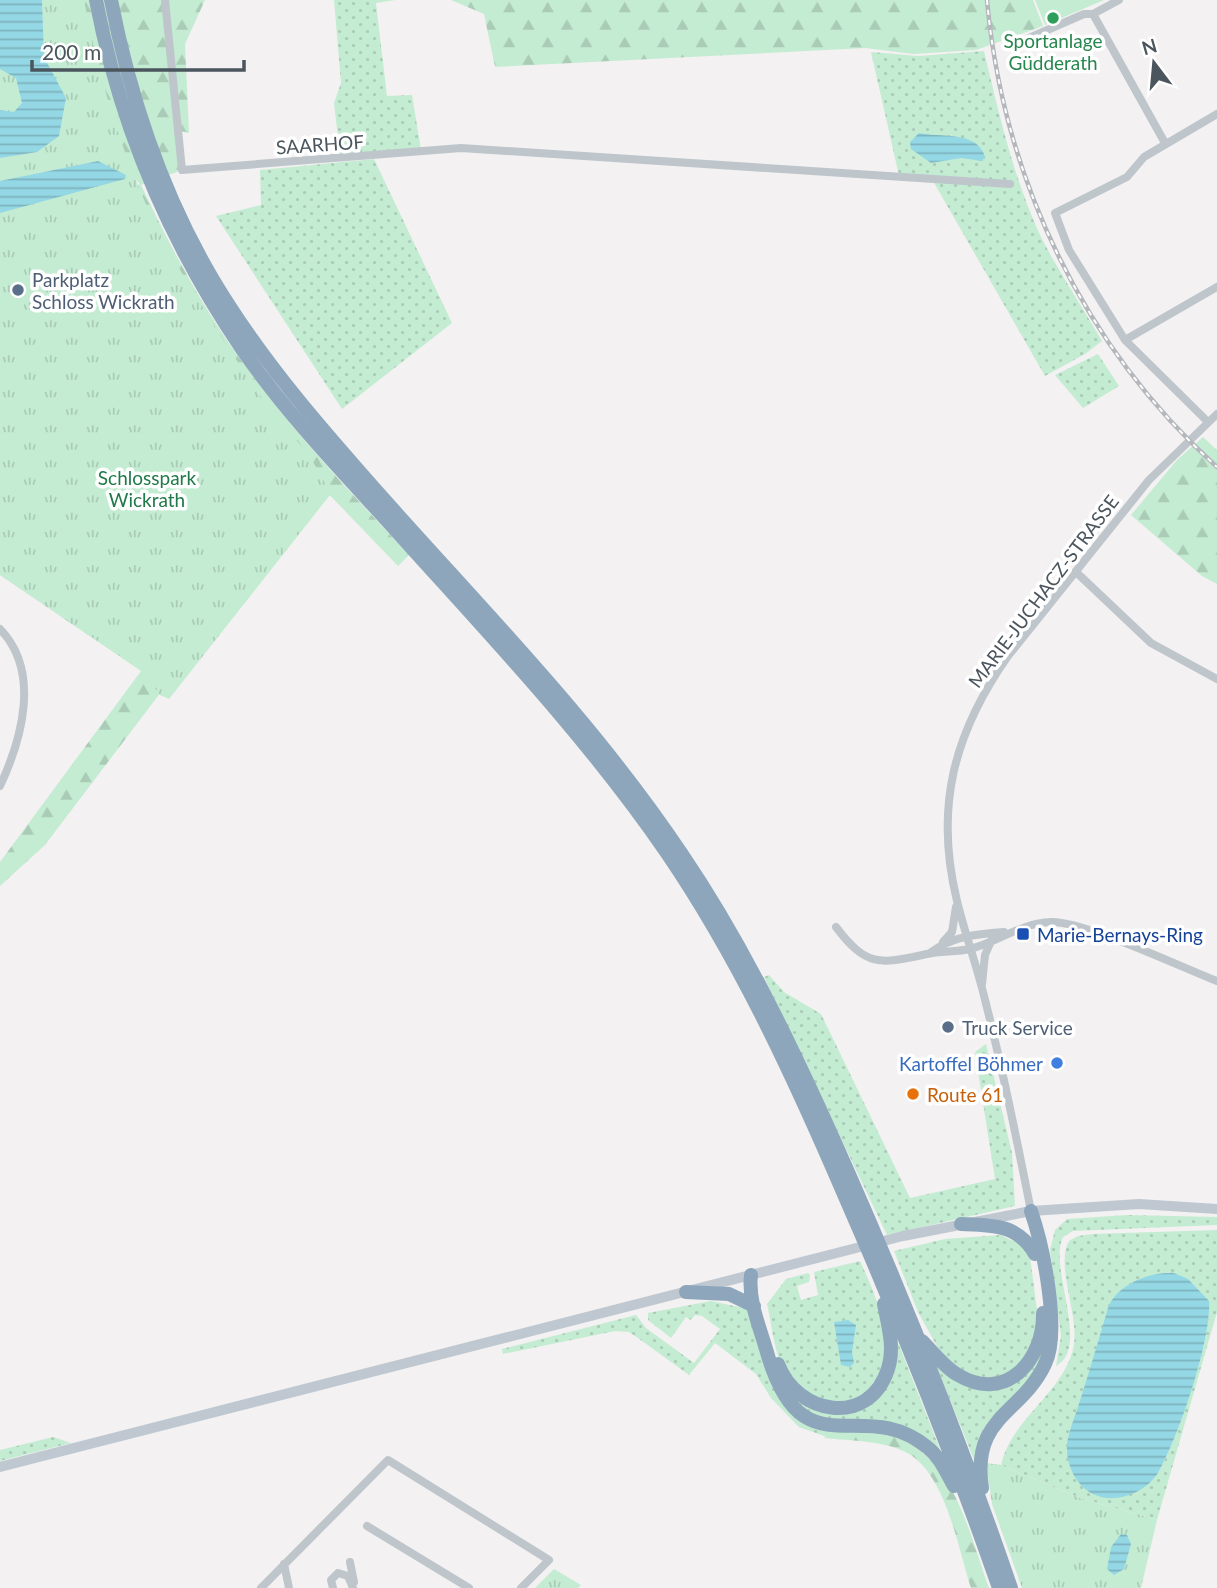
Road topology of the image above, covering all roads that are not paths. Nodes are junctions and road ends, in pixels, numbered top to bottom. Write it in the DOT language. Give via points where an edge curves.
graph roads {
  1 [pos="96,0"];
  2 [pos="111,0"];
  3 [pos="165,0"];
  4 [pos="1119,0"];
  5 [pos="1093,14"];
  6 [pos="1029,38"];
  7 [pos="1217,114"];
  8 [pos="1166,143"];
  9 [pos="143,146"];
  10 [pos="1010,184"];
  11 [pos="1217,287"];
  12 [pos="1125,340"];
  13 [pos="1217,414"];
  14 [pos="1205,425"];
  15 [pos="1076,572"];
  16 [pos="0,629"];
  17 [pos="1217,680"];
  18 [pos="0,786"];
  19 [pos="957,900"];
  20 [pos="836,927"];
  21 [pos="1010,932"];
  22 [pos="967,936"];
  23 [pos="992,939"];
  24 [pos="941,944"];
  25 [pos="970,949"];
  26 [pos="929,953"];
  27 [pos="1217,981"];
  28 [pos="982,987"];
  29 [pos="1217,1209"];
  30 [pos="1031,1211"];
  31 [pos="961,1224"];
  32 [pos="1035,1254"];
  33 [pos="882,1267"];
  34 [pos="751,1275"];
  35 [pos="686,1292"];
  36 [pos="754,1306"];
  37 [pos="916,1334"];
  38 [pos="0,1467"];
  39 [pos="981,1519"];
  40 [pos="367,1527"];
  41 [pos="350,1562"];
  42 [pos="284,1564"];
  43 [pos="352,1587"];
  44 [pos="261,1588"];
  45 [pos="289,1588"];
  46 [pos="333,1588"];
  47 [pos="469,1588"];
  48 [pos="521,1588"];
  49 [pos="999,1588"];
  50 [pos="1012,1588"];
  1 -- 9 [label="highway" via="116,86"];
  2 -- 9 [label="highway"];
  3 -- 10 [label="street, SAARHOF" via="182,170 461,148"];
  4 -- 5 [label="street"];
  5 -- 6 [label="street"];
  5 -- 8 [label="street"];
  7 -- 8 [label="street"];
  8 -- 12 [label="street" via="1144,157 1127,177 1055,213 1069,250"];
  9 -- 33 [label="highway" via="164,197 283,383 579,715 681,852 744,956 805,1079"];
  11 -- 12 [label="street"];
  12 -- 14 [label="street"];
  13 -- 14 [label="street, MARIE-JUCHACZ-STRASSE"];
  14 -- 15 [label="street, MARIE-JUCHACZ-STRASSE" via="1149,480"];
  15 -- 17 [label="street" via="1152,643"];
  15 -- 19 [label="street, MARIE-JUCHACZ-STRASSE" via="988,684 962,737 947,817"];
  16 -- 18 [label="street" via="18,654 24,706 15,751"];
  19 -- 22 [label="street, MARIE-JUCHACZ-STRASSE"];
  19 -- 24 [label="street, MARIE-JUCHACZ-STRASSE" via="952,932"];
  20 -- 26 [label="street" via="853,950 879,962"];
  21 -- 22 [label="street"];
  21 -- 23 [label="street"];
  21 -- 27 [label="street" via="1067,923"];
  22 -- 24 [label="street"];
  22 -- 25 [label="street, MARIE-JUCHACZ-STRASSE"];
  23 -- 25 [label="street"];
  23 -- 28 [label="street, MARIE-JUCHACZ-STRASSE" via="985,955"];
  24 -- 26 [label="street"];
  25 -- 26 [label="street"];
  25 -- 28 [label="street, MARIE-JUCHACZ-STRASSE"];
  28 -- 30 [label="street, MARIE-JUCHACZ-STRASSE"];
  29 -- 30 [label="main road" via="1139,1204"];
  30 -- 31 [label="main road"];
  30 -- 32 [label="highway"];
  30 -- 39 [label="highway" via="1051,1314 1051,1349 1038,1376 987,1436 980,1460"];
  31 -- 32 [label="highway" via="1013,1230"];
  31 -- 34 [label="main road"];
  32 -- 37 [label="highway" via="1042,1337 1034,1357 1016,1375 991,1383 970,1381 951,1370"];
  33 -- 34 [label="highway" via="890,1335 888,1370 871,1395 844,1408 808,1402 783,1377"];
  33 -- 37 [label="highway"];
  33 -- 39 [label="highway"];
  34 -- 35 [label="main road"];
  34 -- 36 [label="highway"];
  35 -- 36 [label="highway" via="729,1294"];
  35 -- 38 [label="main road"];
  36 -- 39 [label="highway" via="775,1380 795,1409 817,1422 885,1429 918,1440 937,1456"];
  37 -- 39 [label="highway"];
  39 -- 49 [label="highway"];
  39 -- 50 [label="highway"];
  40 -- 47 [label="street"];
  41 -- 43 [label="street"];
  42 -- 44 [label="street"];
  42 -- 45 [label="street"];
  42 -- 48 [label="street" via="388,1460 549,1560"];
  43 -- 46 [label="street" via="348,1576 338,1573 331,1580"];
}
